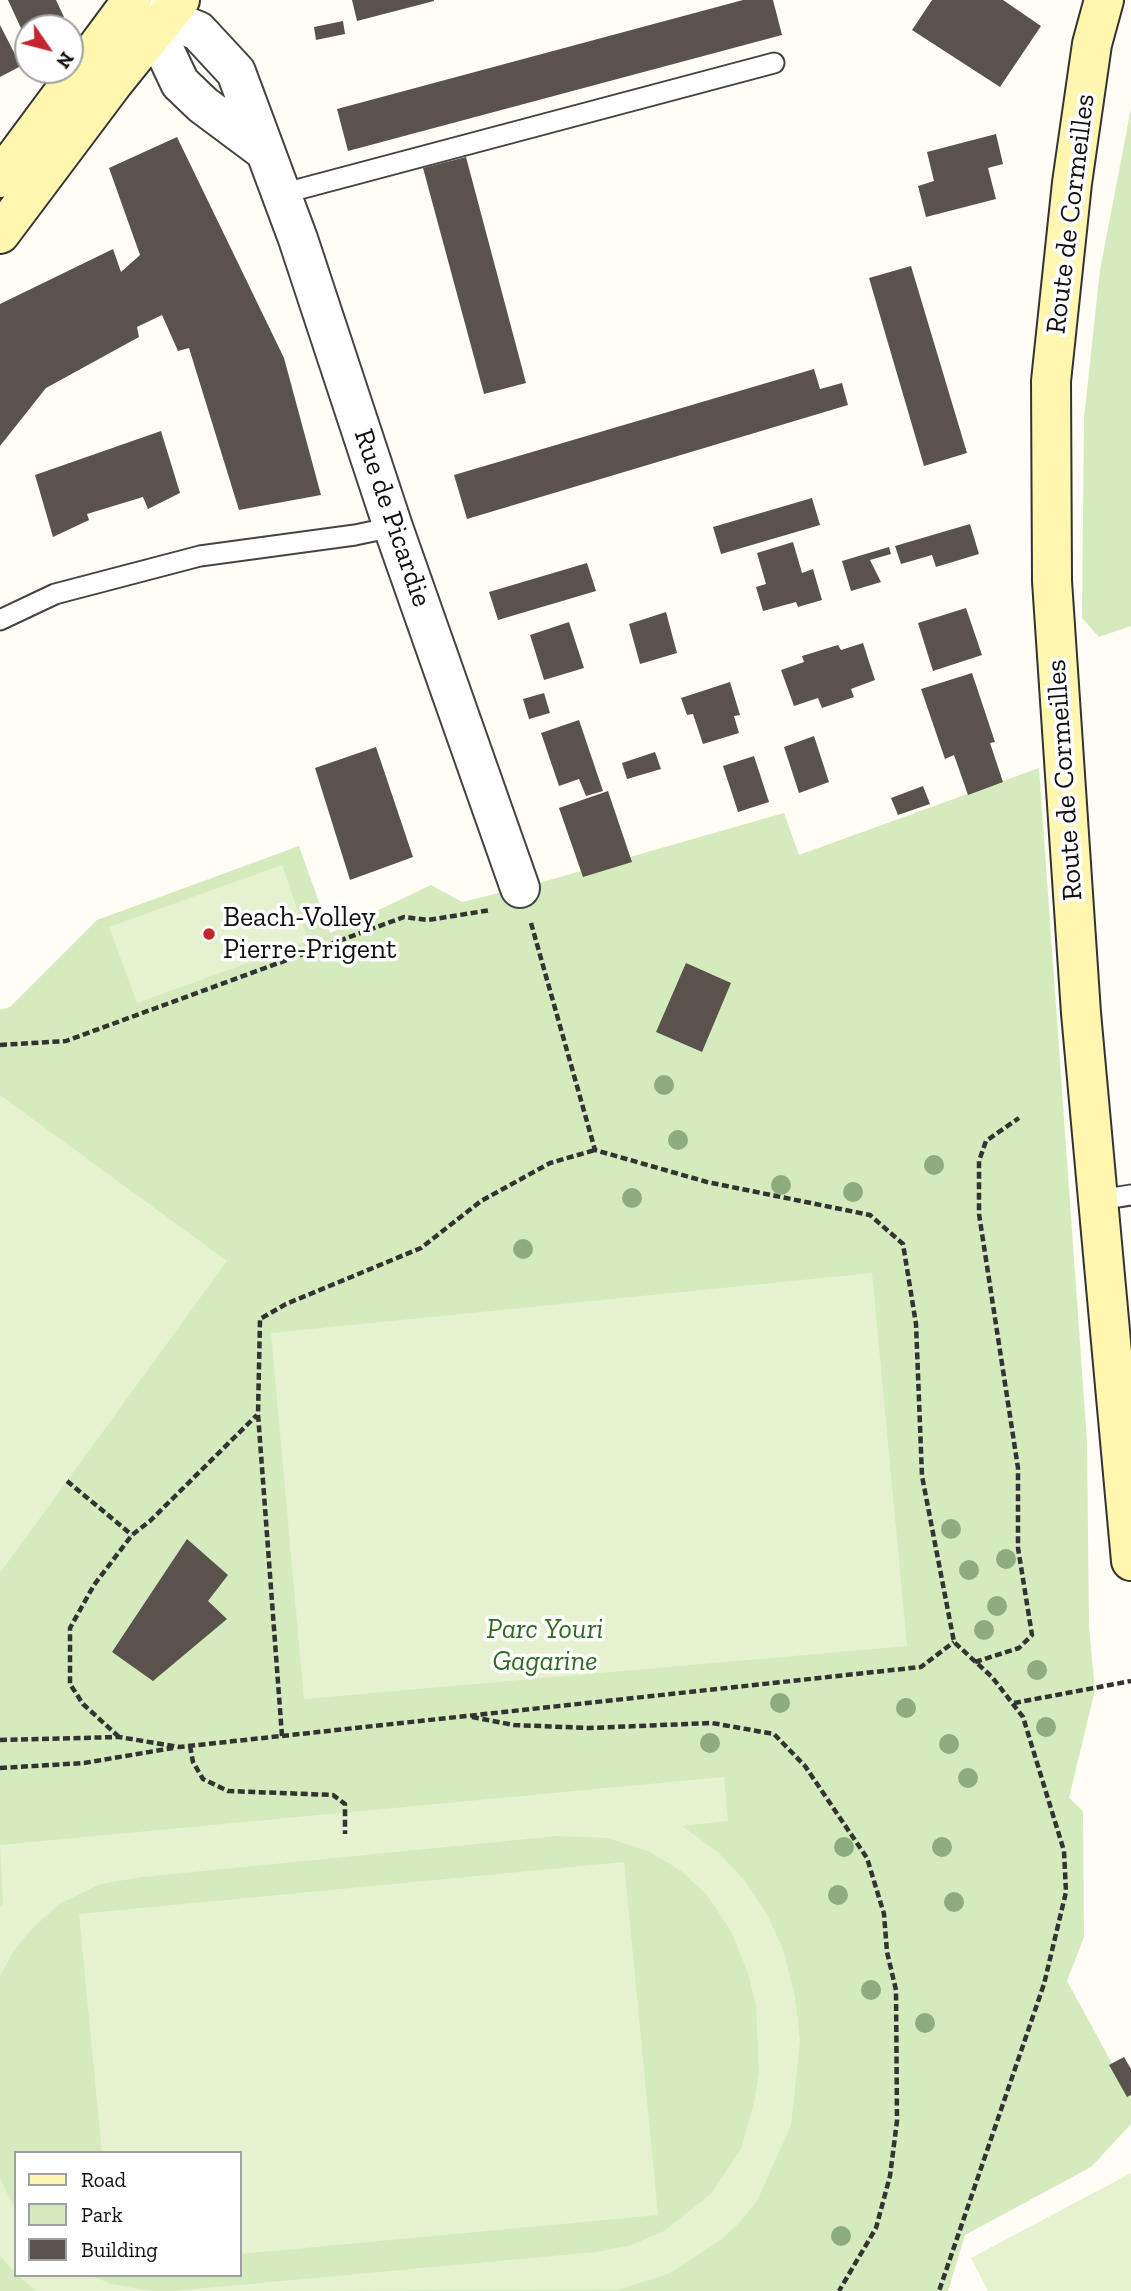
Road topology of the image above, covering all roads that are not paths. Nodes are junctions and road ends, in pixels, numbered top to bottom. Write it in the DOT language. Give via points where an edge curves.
graph roads {
  1 [pos="203,0"];
  2 [pos="1104,0"];
  3 [pos="153,5"];
  4 [pos="215,46"];
  5 [pos="94,48"];
  6 [pos="774,63"];
  7 [pos="114,82"];
  8 [pos="180,83"];
  9 [pos="262,149"];
  10 [pos="0,178"];
  11 [pos="281,194"];
  12 [pos="0,234"];
  13 [pos="393,527"];
  14 [pos="0,620"];
  15 [pos="523,896"];
  16 [pos="1115,1197"];
  17 [pos="1131,1561"];
  1 -- 4 [label="street, Rue de Picardie"];
  2 -- 16 [label="main road, Route de Cormeilles" via="1092,44 1077,145 1051,381 1054,608 1081,1013"];
  3 -- 4 [label="street, Rue de Picardie"];
  3 -- 5 [label="street"];
  3 -- 7 [label="main road"];
  3 -- 8 [label="street" via="168,65"];
  4 -- 9 [label="street, Rue de Picardie" via="236,72"];
  5 -- 10 [label="main road"];
  6 -- 11 [label="lane"];
  7 -- 8 [label="street" via="158,77"];
  7 -- 12 [label="main road"];
  8 -- 9 [label="street"];
  9 -- 11 [label="street, Rue de Picardie"];
  11 -- 13 [label="street, Rue de Picardie"];
  13 -- 14 [label="lane" via="201,556 55,594"];
  13 -- 15 [label="street, Rue de Picardie"];
  16 -- 17 [label="main road, Route de Cormeilles"];
}
